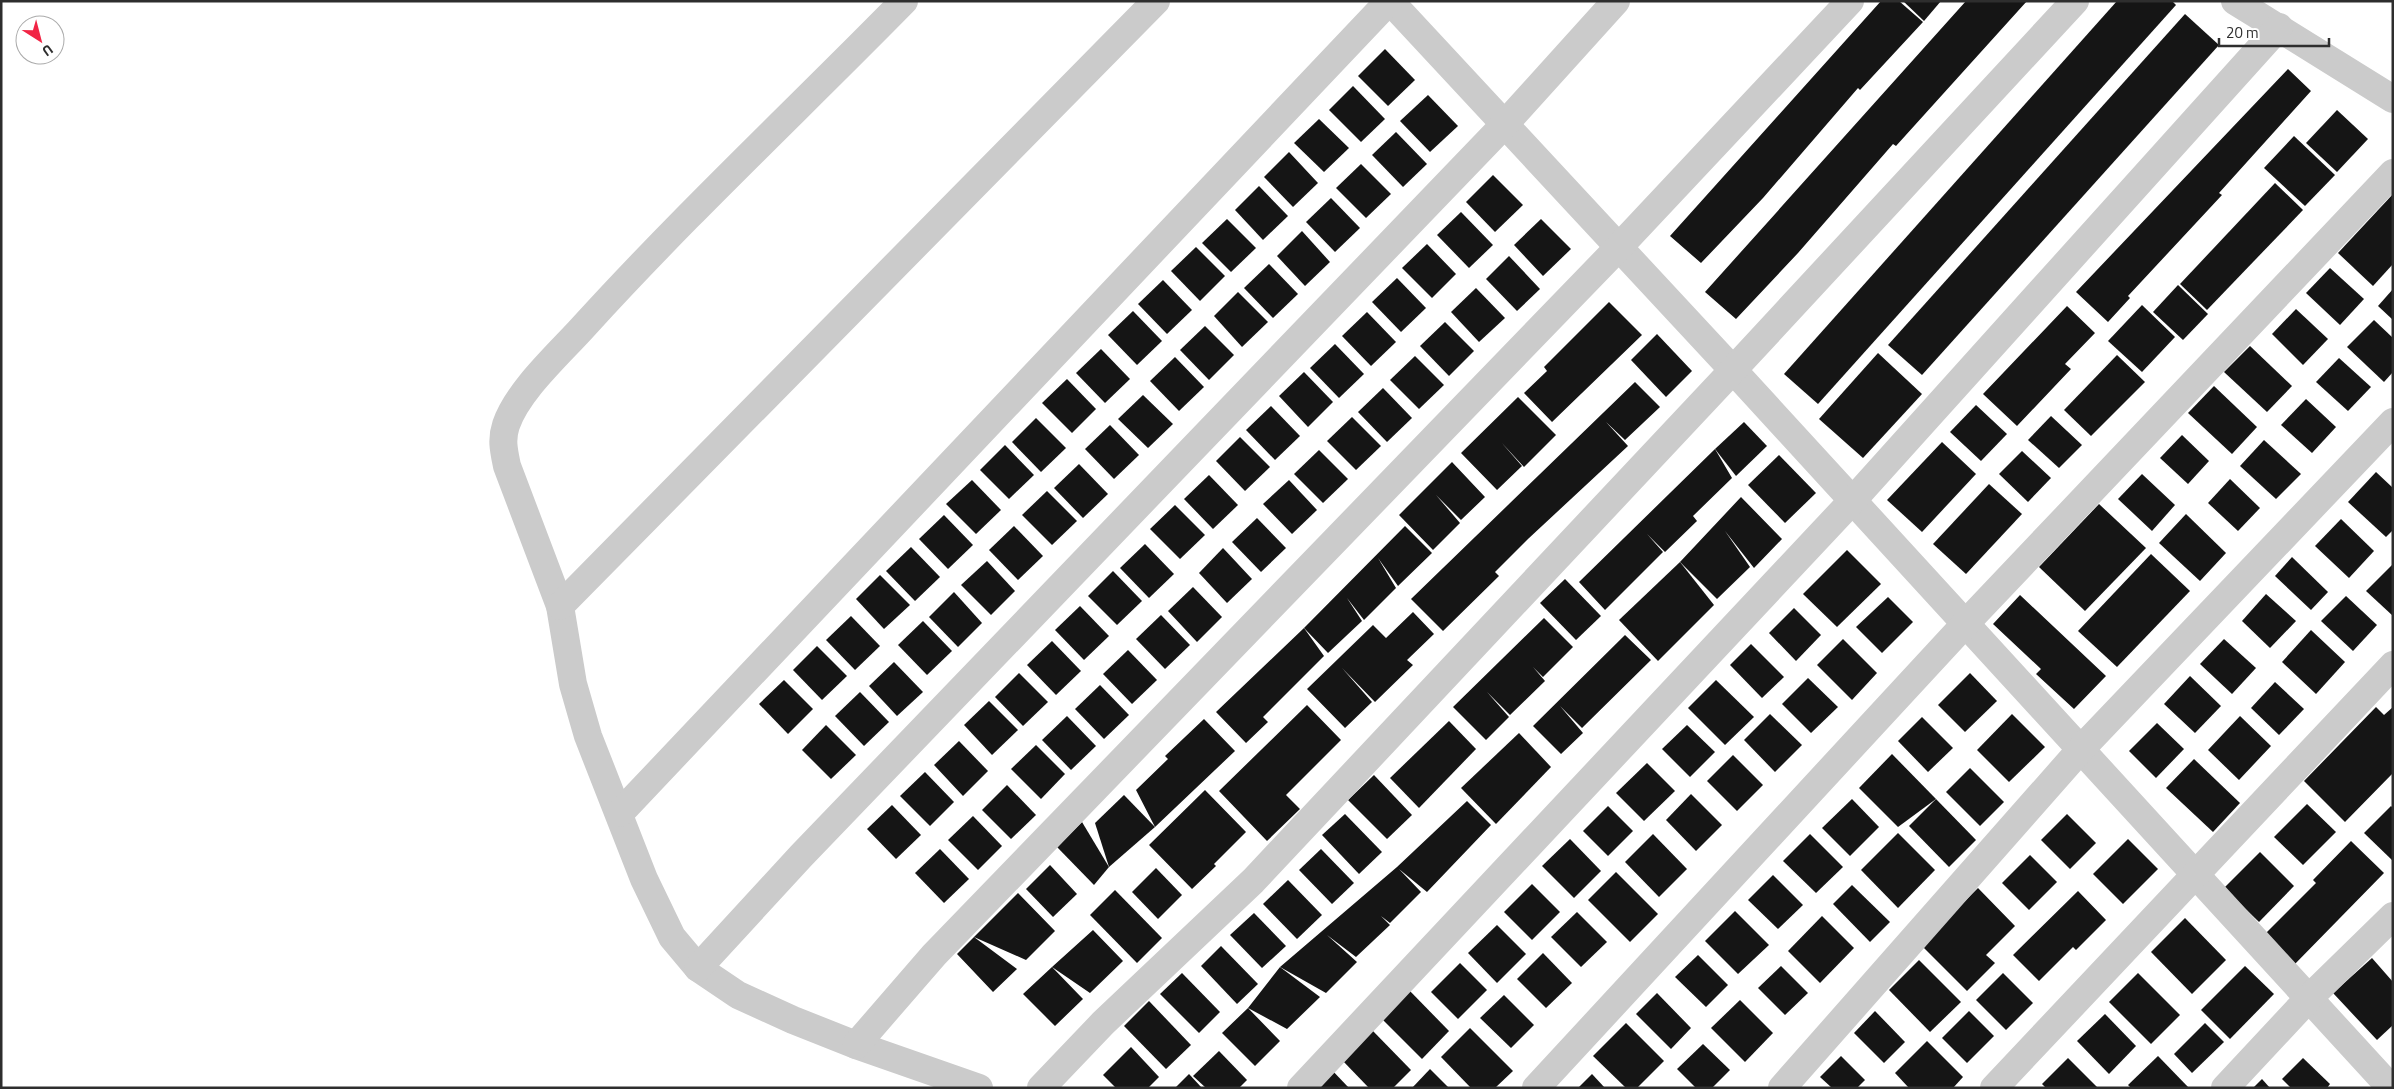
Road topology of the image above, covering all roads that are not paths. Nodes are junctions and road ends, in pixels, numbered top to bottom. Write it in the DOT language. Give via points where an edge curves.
graph roads {
  1 [pos="904,1"];
  2 [pos="1156,1"];
  3 [pos="1389,1"];
  4 [pos="1616,1"];
  5 [pos="1850,1"];
  6 [pos="2075,1"];
  7 [pos="2235,1"];
  8 [pos="2279,27"];
  9 [pos="2393,99"];
  10 [pos="1504,126"];
  11 [pos="2393,173"];
  12 [pos="1619,247"];
  13 [pos="1733,370"];
  14 [pos="2393,422"];
  15 [pos="1853,500"];
  16 [pos="560,606"];
  17 [pos="1966,623"];
  18 [pos="2393,665"];
  19 [pos="2082,749"];
  20 [pos="620,813"];
  21 [pos="2196,874"];
  22 [pos="2393,916"];
  23 [pos="698,968"];
  24 [pos="2309,998"];
  25 [pos="856,1045"];
  26 [pos="979,1088"];
  27 [pos="1041,1088"];
  28 [pos="1301,1088"];
  29 [pos="1536,1088"];
  30 [pos="1782,1088"];
  31 [pos="1994,1088"];
  32 [pos="2225,1088"];
  33 [pos="2391,1088"];
  1 -- 16 [label="street" via="623,283 514,409 502,444 510,475"];
  2 -- 16 [label="street"];
  3 -- 10 [label="street"];
  3 -- 20 [label="street"];
  4 -- 10 [label="street"];
  5 -- 12 [label="street"];
  6 -- 13 [label="street"];
  7 -- 8 [label="street"];
  8 -- 9 [label="street"];
  8 -- 15 [label="street"];
  10 -- 12 [label="street"];
  10 -- 23 [label="street" via="808,849"];
  11 -- 17 [label="street"];
  12 -- 13 [label="street"];
  12 -- 25 [label="street" via="934,955"];
  13 -- 15 [label="street"];
  13 -- 27 [label="street" via="1253,881"];
  14 -- 19 [label="street"];
  15 -- 17 [label="street"];
  15 -- 28 [label="street"];
  16 -- 20 [label="street" via="573,684 588,736"];
  17 -- 19 [label="street"];
  17 -- 29 [label="street"];
  18 -- 21 [label="street"];
  19 -- 21 [label="street"];
  19 -- 30 [label="street"];
  20 -- 23 [label="street" via="644,879 672,937"];
  21 -- 24 [label="street"];
  21 -- 31 [label="street"];
  22 -- 24 [label="street"];
  23 -- 25 [label="street" via="738,995"];
  24 -- 32 [label="street"];
  24 -- 33 [label="street"];
  25 -- 26 [label="street"];
}
